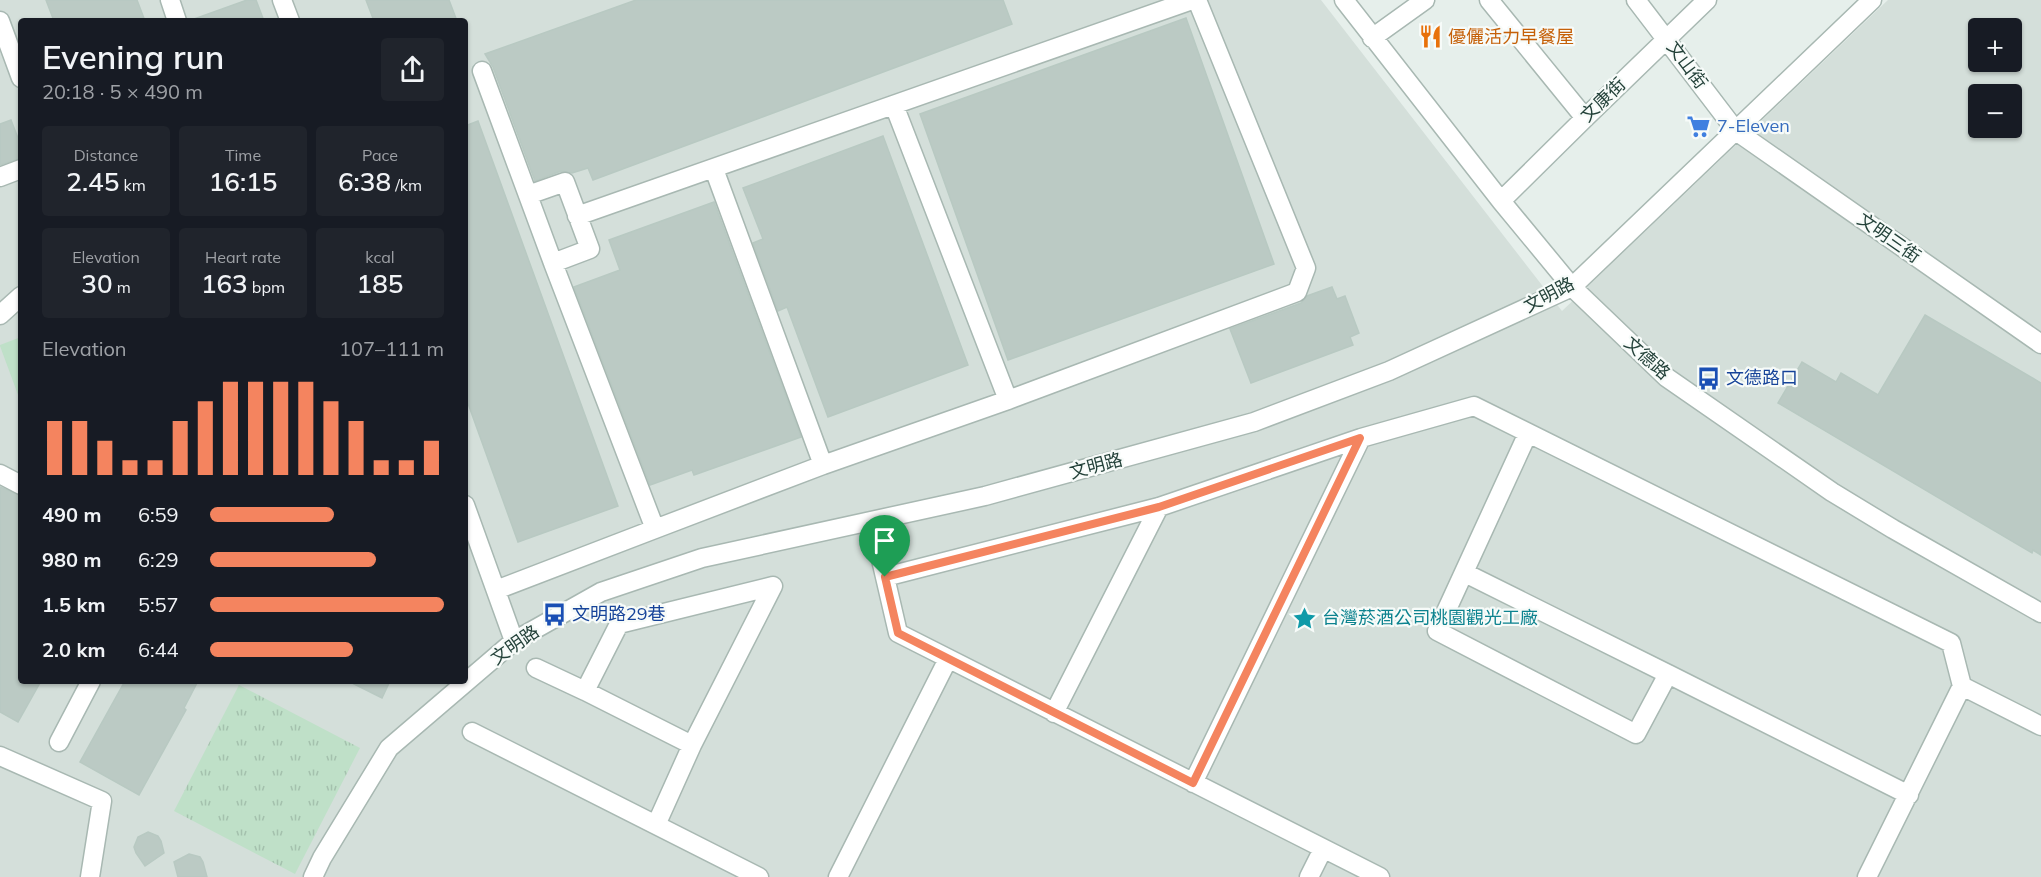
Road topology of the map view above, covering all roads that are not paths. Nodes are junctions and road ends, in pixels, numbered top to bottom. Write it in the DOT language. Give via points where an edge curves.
graph roads {
  1 [pos="170,0"];
  2 [pos="282,0"];
  3 [pos="1192,0"];
  4 [pos="1197,0"];
  5 [pos="1344,0"];
  6 [pos="1425,0"];
  7 [pos="1489,0"];
  8 [pos="1636,0"];
  9 [pos="1707,0"];
  10 [pos="1872,0"];
  11 [pos="176,18"];
  12 [pos="289,18"];
  13 [pos="0,21"];
  14 [pos="1372,38"];
  15 [pos="1667,39"];
  16 [pos="18,70"];
  17 [pos="482,71"];
  18 [pos="894,105"];
  19 [pos="1585,118"];
  20 [pos="1736,131"];
  21 [pos="714,169"];
  22 [pos="18,170"];
  23 [pos="0,177"];
  24 [pos="528,195"];
  25 [pos="1501,201"];
  26 [pos="577,216"];
  27 [pos="553,263"];
  28 [pos="1572,287"];
  29 [pos="18,299"];
  30 [pos="0,315"];
  31 [pos="2041,344"];
  32 [pos="1008,400"];
  33 [pos="1528,433"];
  34 [pos="1360,438"];
  35 [pos="823,465"];
  36 [pos="0,474"];
  37 [pos="18,483"];
  38 [pos="1159,507"];
  39 [pos="468,512"];
  40 [pos="872,521"];
  41 [pos="655,530"];
  42 [pos="1465,573"];
  43 [pos="885,577"];
  44 [pos="496,590"];
  45 [pos="2041,613"];
  46 [pos="514,641"];
  47 [pos="948,659"];
  48 [pos="536,668"];
  49 [pos="1668,674"];
  50 [pos="468,680"];
  51 [pos="89,684"];
  52 [pos="464,684"];
  53 [pos="1962,686"];
  54 [pos="585,692"];
  55 [pos="1054,713"];
  56 [pos="2041,726"];
  57 [pos="472,732"];
  58 [pos="59,742"];
  59 [pos="692,746"];
  60 [pos="0,756"];
  61 [pos="1193,783"];
  62 [pos="1909,795"];
  63 [pos="656,825"];
  64 [pos="1323,849"];
  65 [pos="90,877"];
  66 [pos="313,877"];
  67 [pos="759,877"];
  68 [pos="838,877"];
  69 [pos="1309,877"];
  70 [pos="1380,877"];
  71 [pos="1867,877"];
  1 -- 11 [label="street"];
  2 -- 12 [label="street"];
  3 -- 18 [label="street"];
  4 -- 32 [label="street" via="1306,268 1297,292"];
  5 -- 14 [label="street, 文德路"];
  6 -- 14 [label="street"];
  7 -- 19 [label="street"];
  8 -- 15 [label="street, 文山街"];
  9 -- 15 [label="street, 文康街"];
  10 -- 20 [label="street, 文明路"];
  13 -- 16 [label="street"];
  14 -- 25 [label="street, 文德路"];
  15 -- 19 [label="street, 文康街"];
  15 -- 20 [label="street, 文山街"];
  17 -- 24 [label="street"];
  18 -- 21 [label="street"];
  18 -- 32 [label="street"];
  19 -- 25 [label="street, 文康街"];
  20 -- 28 [label="street, 文明路"];
  20 -- 31 [label="street, 文明三街"];
  21 -- 26 [label="street"];
  21 -- 35 [label="street"];
  22 -- 23 [label="street"];
  24 -- 26 [label="street" via="565,182"];
  24 -- 27 [label="street"];
  25 -- 28 [label="street, 文德路"];
  26 -- 27 [label="street" via="590,249"];
  27 -- 41 [label="street"];
  28 -- 40 [label="street, 文明路" via="1389,371 1254,422 985,496"];
  28 -- 45 [label="street, 文德路" via="1666,377 1748,434 1832,492"];
  29 -- 30 [label="street"];
  32 -- 35 [label="street"];
  33 -- 34 [label="street" via="1474,406"];
  33 -- 42 [label="street"];
  33 -- 53 [label="street" via="1951,643"];
  34 -- 38 [label="street"];
  34 -- 61 [label="street"];
  35 -- 41 [label="street"];
  36 -- 37 [label="street"];
  38 -- 43 [label="street"];
  38 -- 55 [label="street"];
  39 -- 44 [label="street"];
  40 -- 43 [label="street"];
  40 -- 46 [label="street, 文明路" via="702,558 601,592"];
  41 -- 44 [label="street"];
  42 -- 49 [label="street"];
  42 -- 49 [label="street" via="1437,631 1636,734"];
  43 -- 47 [label="street" via="898,633"];
  44 -- 46 [label="street"];
  46 -- 50 [label="street, 文明路"];
  47 -- 55 [label="street"];
  47 -- 68 [label="street"];
  48 -- 54 [label="street"];
  49 -- 62 [label="street"];
  51 -- 58 [label="street"];
  52 -- 66 [label="street, 文明路" via="389,748"];
  53 -- 56 [label="street"];
  53 -- 62 [label="street"];
  54 -- 59 [label="street"];
  54 -- 59 [label="street" via="619,624 773,586"];
  55 -- 61 [label="street"];
  57 -- 63 [label="street"];
  59 -- 63 [label="street"];
  60 -- 65 [label="street" via="102,801"];
  61 -- 64 [label="street"];
  62 -- 71 [label="street"];
  63 -- 67 [label="street"];
  64 -- 69 [label="street"];
  64 -- 70 [label="street"];
}
